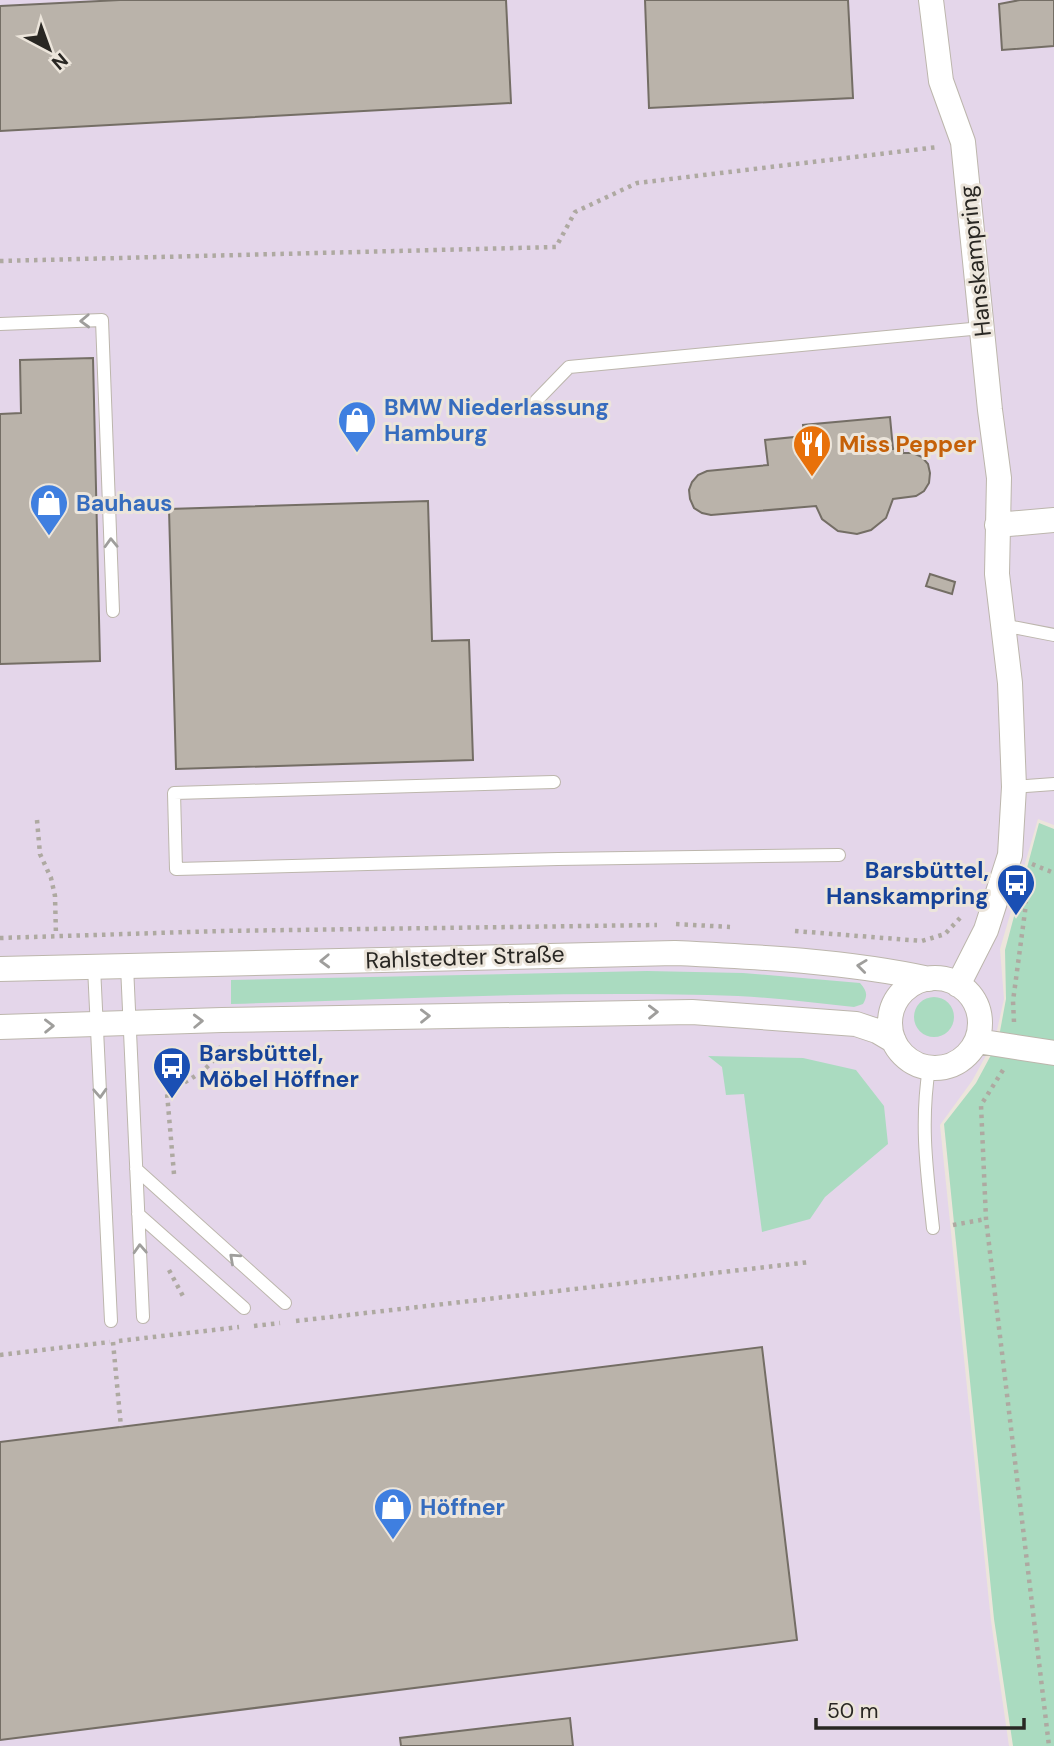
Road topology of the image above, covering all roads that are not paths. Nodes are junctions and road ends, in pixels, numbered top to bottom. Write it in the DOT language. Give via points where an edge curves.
graph roads {
  1 [pos="931,0"];
  2 [pos="0,324"];
  3 [pos="982,328"];
  4 [pos="536,401"];
  5 [pos="1054,520"];
  6 [pos="997,525"];
  7 [pos="113,611"];
  8 [pos="1002,625"];
  9 [pos="1054,635"];
  10 [pos="554,782"];
  11 [pos="1054,784"];
  12 [pos="1014,787"];
  13 [pos="839,855"];
  14 [pos="127,966"];
  15 [pos="94,967"];
  16 [pos="0,969"];
  17 [pos="929,979"];
  18 [pos="958,985"];
  19 [pos="130,1024"];
  20 [pos="97,1025"];
  21 [pos="0,1027"];
  22 [pos="894,1041"];
  23 [pos="977,1041"];
  24 [pos="1054,1053"];
  25 [pos="929,1068"];
  26 [pos="136,1169"];
  27 [pos="138,1214"];
  28 [pos="933,1228"];
  29 [pos="285,1303"];
  30 [pos="244,1308"];
  31 [pos="143,1317"];
  32 [pos="111,1321"];
  1 -- 3 [label="street, Hanskampring" via="941,81 963,142"];
  7 -- 2 [label="lane, one-way" via="102,320"];
  3 -- 4 [label="lane" via="569,366"];
  3 -- 6 [label="street, Hanskampring" via="999,478"];
  5 -- 6 [label="street"];
  6 -- 8 [label="street, Hanskampring"];
  8 -- 9 [label="lane"];
  8 -- 12 [label="street, Hanskampring" via="1010,683"];
  10 -- 13 [label="lane" via="174,793 176,869"];
  11 -- 12 [label="lane"];
  12 -- 18 [label="street, Hanskampring" via="1010,855 986,930"];
  14 -- 15 [label="street, Rahlstedter Straße"];
  17 -- 14 [label="street, Rahlstedter Straße, one-way" via="854,965 675,953"];
  14 -- 19 [label="lane"];
  15 -- 16 [label="street, Rahlstedter Straße"];
  15 -- 20 [label="lane"];
  17 -- 18 [label="street, Rahlstedter Straße"];
  17 -- 22 [label="street" via="909,987 895,1004 891,1019"];
  18 -- 23 [label="street" via="978,1009"];
  19 -- 20 [label="street"];
  19 -- 22 [label="street, one-way" via="692,1012 856,1024"];
  19 -- 26 [label="lane"];
  21 -- 20 [label="street, one-way"];
  20 -- 32 [label="lane, one-way"];
  22 -- 25 [label="street" via="905,1057"];
  23 -- 24 [label="street"];
  23 -- 25 [label="street" via="960,1061"];
  25 -- 28 [label="lane" via="924,1143"];
  26 -- 27 [label="lane"];
  29 -- 26 [label="lane, one-way"];
  27 -- 30 [label="lane"];
  31 -- 27 [label="lane, one-way"];
}
